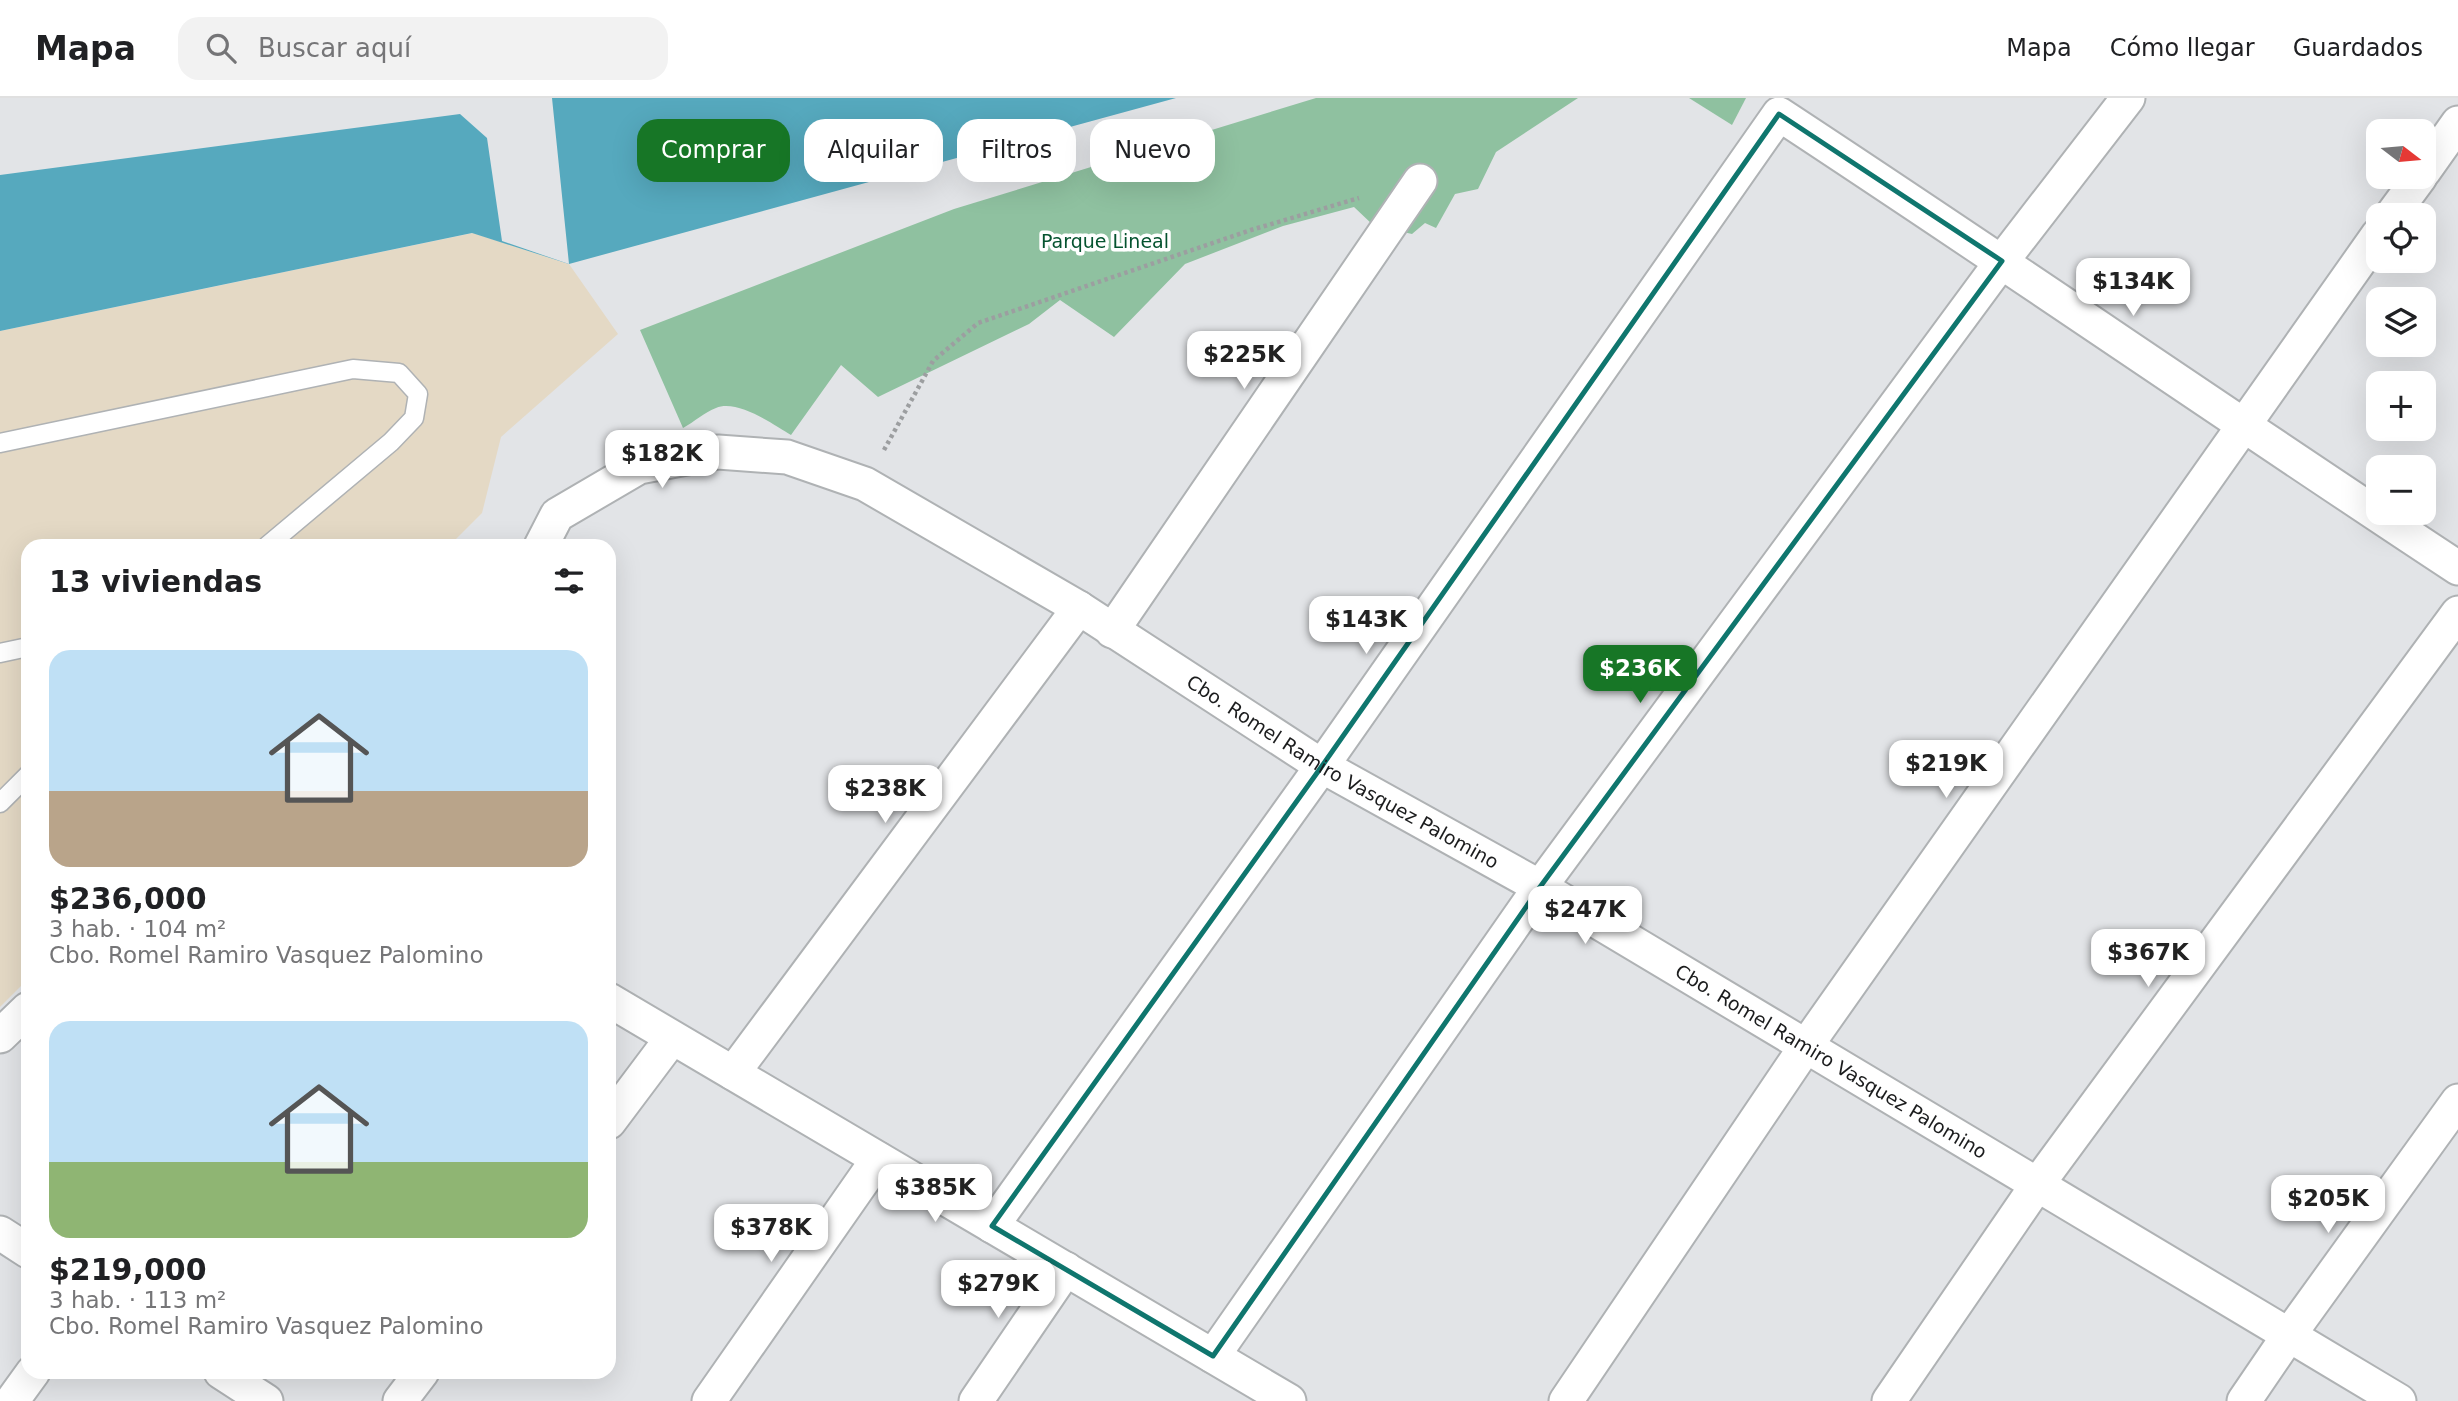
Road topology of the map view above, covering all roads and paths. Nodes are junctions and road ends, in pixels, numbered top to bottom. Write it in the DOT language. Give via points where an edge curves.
graph roads {
  1 [pos="2128,98"];
  2 [pos="2458,123"];
  3 [pos="2436,154"];
  4 [pos="1420,181"];
  5 [pos="2366,252"];
  6 [pos="2002,261"];
  7 [pos="2243,426"];
  8 [pos="0,443"];
  9 [pos="865,484"];
  10 [pos="275,539"];
  11 [pos="545,539"];
  12 [pos="2458,568"];
  13 [pos="1079,608"];
  14 [pos="2458,613"];
  15 [pos="1112,631"];
  16 [pos="21,649"];
  17 [pos="0,653"];
  18 [pos="1322,766"];
  19 [pos="21,782"];
  20 [pos="0,803"];
  21 [pos="1540,887"];
  22 [pos="616,1004"];
  23 [pos="21,1016"];
  24 [pos="0,1036"];
  25 [pos="672,1038"];
  26 [pos="1805,1046"];
  27 [pos="733,1073"];
  28 [pos="2458,1101"];
  29 [pos="616,1113"];
  30 [pos="878,1159"];
  31 [pos="2037,1185"];
  32 [pos="992,1226"];
  33 [pos="0,1233"];
  34 [pos="21,1246"];
  35 [pos="1066,1269"];
  36 [pos="2289,1335"];
  37 [pos="1213,1356"];
  38 [pos="28,1379"];
  39 [pos="232,1379"];
  40 [pos="417,1379"];
  41 [pos="1285,1400"];
  42 [pos="12,1401"];
  43 [pos="266,1401"];
  44 [pos="400,1401"];
  45 [pos="709,1401"];
  46 [pos="976,1401"];
  47 [pos="1566,1401"];
  48 [pos="1889,1401"];
  49 [pos="2244,1401"];
  50 [pos="2399,1401"];
  1 -- 6 [label="street"];
  2 -- 3 [label="street"];
  4 -- 9 [label="path" via="1251,230 978,323 933,361"];
  4 -- 15 [label="street"];
  5 -- 7 [label="street"];
  6 -- 7 [label="street"];
  6 -- 18 [label="street" via="1779,114"];
  6 -- 21 [label="street"];
  7 -- 12 [label="street"];
  7 -- 26 [label="street"];
  8 -- 10 [label="lane" via="353,369 399,373 418,394 414,418"];
  9 -- 11 [label="street, Cbo. Romel Ramiro Vasquez Palomino" via="787,457 718,452 639,467 557,515"];
  9 -- 13 [label="street, Cbo. Romel Ramiro Vasquez Palomino"];
  13 -- 15 [label="street, Cbo. Romel Ramiro Vasquez Palomino"];
  13 -- 27 [label="street"];
  14 -- 31 [label="street"];
  15 -- 18 [label="street, Cbo. Romel Ramiro Vasquez Palomino"];
  16 -- 17 [label="lane"];
  18 -- 21 [label="street, Cbo. Romel Ramiro Vasquez Palomino"];
  18 -- 32 [label="street"];
  19 -- 20 [label="lane"];
  21 -- 26 [label="street, Cbo. Romel Ramiro Vasquez Palomino"];
  21 -- 37 [label="street"];
  22 -- 25 [label="street"];
  23 -- 24 [label="street"];
  25 -- 27 [label="street"];
  25 -- 29 [label="street"];
  26 -- 31 [label="street, Cbo. Romel Ramiro Vasquez Palomino"];
  26 -- 47 [label="street"];
  27 -- 30 [label="street"];
  28 -- 36 [label="street"];
  30 -- 32 [label="street"];
  30 -- 45 [label="street"];
  31 -- 36 [label="street, Cbo. Romel Ramiro Vasquez Palomino"];
  31 -- 48 [label="street"];
  32 -- 35 [label="street"];
  33 -- 34 [label="street"];
  35 -- 37 [label="street"];
  35 -- 46 [label="street"];
  36 -- 49 [label="street"];
  36 -- 50 [label="street, Cbo. Romel Ramiro Vasquez Palomino"];
  37 -- 41 [label="street"];
  38 -- 42 [label="street"];
  39 -- 43 [label="street"];
  40 -- 44 [label="street"];
}
